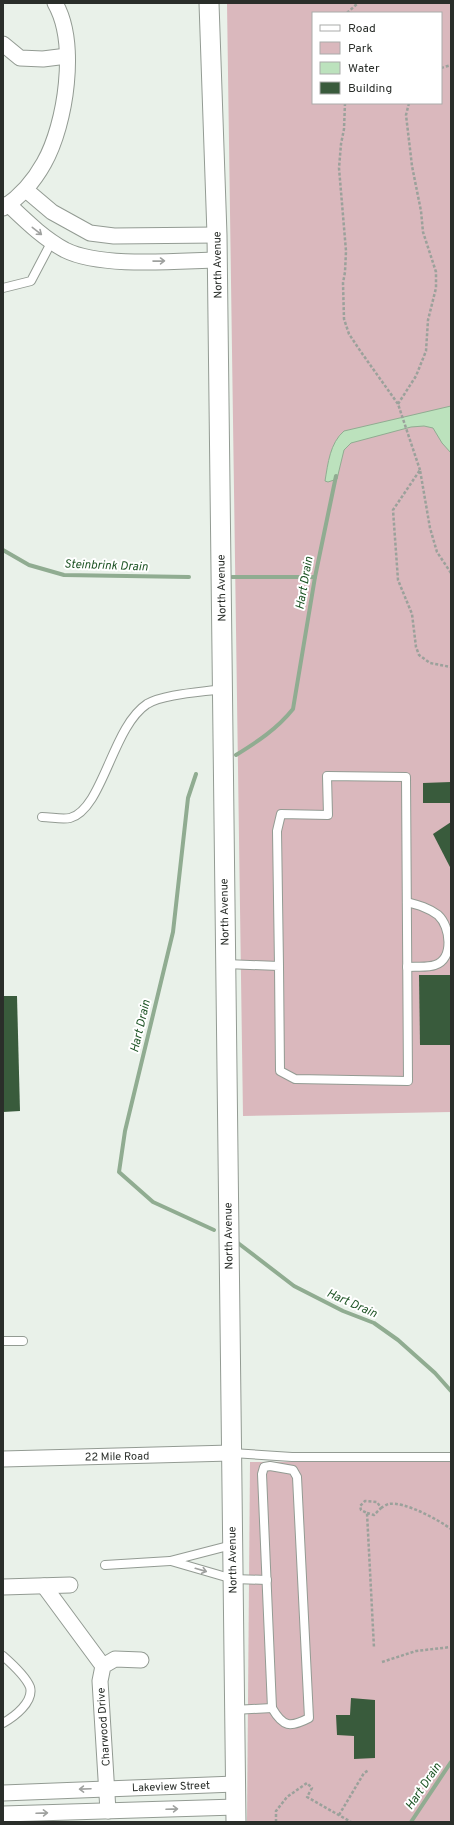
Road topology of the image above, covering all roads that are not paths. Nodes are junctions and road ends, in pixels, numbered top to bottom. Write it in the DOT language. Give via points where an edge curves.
graph roads {
  1 [pos="55,3"];
  2 [pos="209,3"];
  3 [pos="3,44"];
  4 [pos="67,56"];
  5 [pos="26,190"];
  6 [pos="5,206"];
  7 [pos="62,218"];
  8 [pos="87,232"];
  9 [pos="217,235"];
  10 [pos="120,236"];
  11 [pos="52,241"];
  12 [pos="80,255"];
  13 [pos="217,260"];
  14 [pos="120,261"];
  15 [pos="3,288"];
  16 [pos="222,689"];
  17 [pos="42,817"];
  18 [pos="407,902"];
  19 [pos="225,964"];
  20 [pos="280,966"];
  21 [pos="407,967"];
  22 [pos="3,1341"];
  23 [pos="23,1341"];
  24 [pos="231,1453"];
  25 [pos="451,1457"];
  26 [pos="3,1459"];
  27 [pos="232,1545"];
  28 [pos="170,1561"];
  29 [pos="105,1565"];
  30 [pos="233,1579"];
  31 [pos="267,1580"];
  32 [pos="70,1585"];
  33 [pos="44,1586"];
  34 [pos="3,1587"];
  35 [pos="3,1656"];
  36 [pos="141,1660"];
  37 [pos="103,1666"];
  38 [pos="272,1708"];
  39 [pos="234,1710"];
  40 [pos="3,1723"];
  41 [pos="236,1784"];
  42 [pos="106,1788"];
  43 [pos="3,1793"];
  44 [pos="108,1811"];
  45 [pos="3,1814"];
  46 [pos="236,1814"];
  1 -- 4 [label="street" via="66,33"];
  2 -- 9 [label="street, North Avenue"];
  3 -- 4 [label="street" via="20,58"];
  4 -- 5 [label="street" via="67,82 59,127 45,163"];
  5 -- 6 [label="street"];
  5 -- 7 [label="street"];
  6 -- 11 [label="street, one-way"];
  7 -- 8 [label="street"];
  7 -- 11 [label="street"];
  8 -- 10 [label="street"];
  8 -- 12 [label="street"];
  9 -- 10 [label="street"];
  9 -- 13 [label="street, North Avenue"];
  10 -- 14 [label="street"];
  11 -- 12 [label="street"];
  11 -- 15 [label="lane" via="31,281"];
  12 -- 14 [label="street"];
  14 -- 13 [label="street, one-way"];
  13 -- 16 [label="street, North Avenue"];
  16 -- 17 [label="lane" via="158,699 147,704 130,722 115,747 96,794 80,813 69,818"];
  16 -- 19 [label="street, North Avenue"];
  18 -- 20 [label="lane" via="406,777 327,776 328,815 281,814 277,831"];
  18 -- 21 [label="lane"];
  18 -- 21 [label="lane" via="438,915 444,922 449,944 442,962"];
  19 -- 20 [label="lane"];
  19 -- 24 [label="street, North Avenue"];
  20 -- 21 [label="lane" via="280,1071 296,1079 408,1081"];
  22 -- 23 [label="lane"];
  24 -- 25 [label="lane" via="292,1457"];
  24 -- 26 [label="street, 22 Mile Road"];
  24 -- 27 [label="street, North Avenue"];
  27 -- 28 [label="lane"];
  27 -- 30 [label="street, North Avenue"];
  28 -- 29 [label="lane"];
  28 -- 30 [label="lane, one-way"];
  30 -- 31 [label="lane"];
  30 -- 39 [label="street, North Avenue"];
  31 -- 38 [label="lane"];
  31 -- 38 [label="lane" via="262,1474 264,1467 270,1466 293,1470 297,1477 309,1718 299,1723 285,1724 279,1720"];
  32 -- 33 [label="street"];
  33 -- 34 [label="street"];
  33 -- 37 [label="street"];
  35 -- 40 [label="lane" via="12,1663 30,1687 30,1697 17,1715"];
  36 -- 37 [label="street" via="115,1659"];
  37 -- 42 [label="street, Charwood Drive" via="100,1681"];
  38 -- 39 [label="lane"];
  39 -- 41 [label="street, North Avenue"];
  41 -- 42 [label="street, Lakeview Street"];
  41 -- 46 [label="street, North Avenue"];
  42 -- 43 [label="street, Lakeview Street, one-way"];
  42 -- 44 [label="street"];
  45 -- 44 [label="street, Lakeview Street, one-way"];
  44 -- 46 [label="street, Lakeview Street, one-way"];
}
